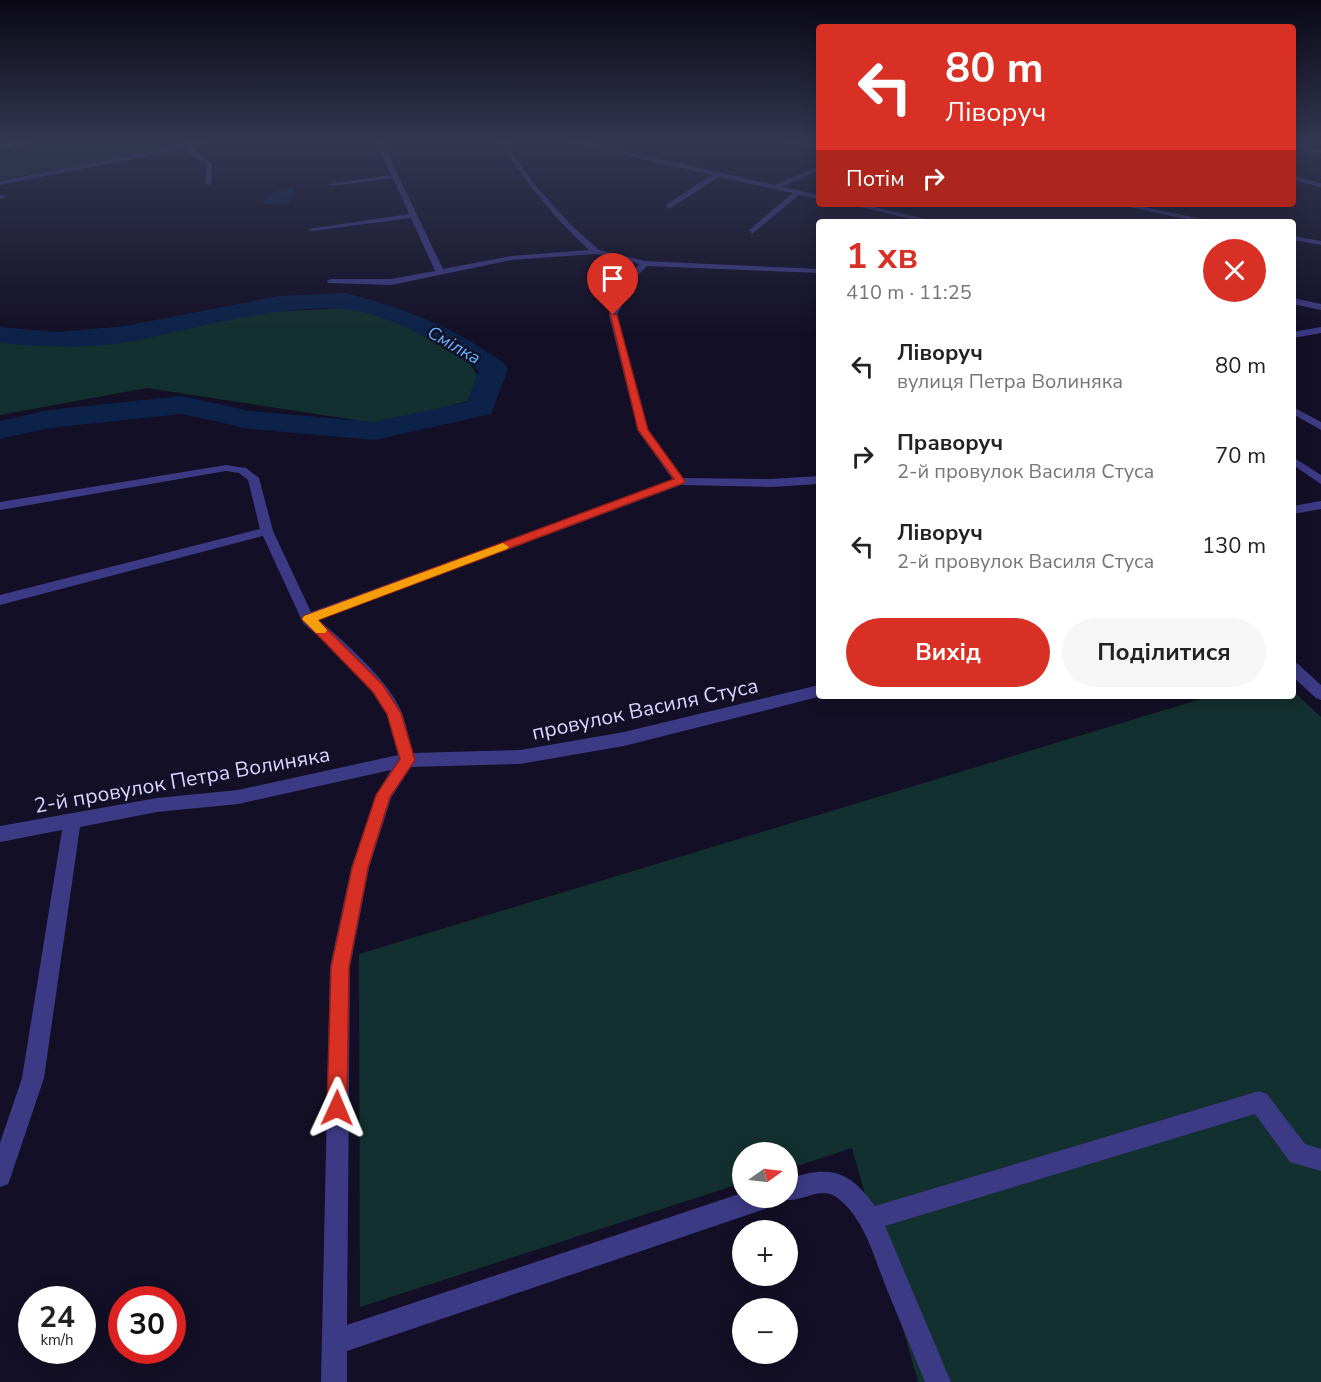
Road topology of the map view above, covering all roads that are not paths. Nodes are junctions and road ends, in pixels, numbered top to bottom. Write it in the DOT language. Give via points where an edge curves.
graph roads {
  1 [pos="410,206"];
  2 [pos="550,206"];
  3 [pos="781,206"];
  4 [pos="866,207"];
  5 [pos="1134,207"];
  6 [pos="414,215"];
  7 [pos="920,219"];
  8 [pos="1196,219"];
  9 [pos="312,230"];
  10 [pos="752,232"];
  11 [pos="1296,238"];
  12 [pos="1321,243"];
  13 [pos="596,252"];
  14 [pos="645,263"];
  15 [pos="816,271"];
  16 [pos="440,272"];
  17 [pos="331,281"];
  18 [pos="1296,302"];
  19 [pos="1321,307"];
  20 [pos="1321,330"];
  21 [pos="1296,334"];
  22 [pos="1296,412"];
  23 [pos="1321,427"];
  24 [pos="1296,462"];
  25 [pos="816,480"];
  26 [pos="1321,480"];
  27 [pos="680,481"];
  28 [pos="0,506"];
  29 [pos="1321,506"];
  30 [pos="1296,510"];
  31 [pos="267,531"];
  32 [pos="0,600"];
  33 [pos="308,619"];
  34 [pos="1296,671"];
  35 [pos="816,692"];
  36 [pos="1321,694"];
  37 [pos="407,760"];
  38 [pos="72,821"];
  39 [pos="0,834"];
  40 [pos="1321,1160"];
  41 [pos="0,1176"];
  42 [pos="798,1187"];
  43 [pos="733,1208"];
  44 [pos="870,1219"];
  45 [pos="333,1344"];
  46 [pos="334,1382"];
  47 [pos="938,1382"];
  1 -- 6 [label="street"];
  2 -- 13 [label="street"];
  3 -- 10 [label="street"];
  4 -- 7 [label="street"];
  5 -- 8 [label="street"];
  6 -- 9 [label="street"];
  6 -- 16 [label="street"];
  11 -- 12 [label="street"];
  13 -- 14 [label="street"];
  13 -- 16 [label="street" via="511,258"];
  14 -- 15 [label="street"];
  14 -- 27 [label="street" via="632,276 613,315 643,430"];
  16 -- 17 [label="street" via="391,282"];
  18 -- 19 [label="street"];
  20 -- 21 [label="street"];
  22 -- 23 [label="street"];
  24 -- 26 [label="street"];
  25 -- 27 [label="street"];
  27 -- 33 [label="street"];
  28 -- 31 [label="street" via="226,468 252,475"];
  29 -- 30 [label="street"];
  31 -- 32 [label="street"];
  31 -- 33 [label="street"];
  33 -- 37 [label="street" via="378,688 394,713"];
  34 -- 36 [label="street"];
  35 -- 37 [label="street, провулок Василя Стуса" via="624,740 520,757"];
  37 -- 38 [label="street, 2-й провулок Петра Волиняка" via="238,797 157,805"];
  37 -- 45 [label="street" via="384,795 360,868 340,967"];
  38 -- 39 [label="street, 2-й провулок Петра Волиняка"];
  38 -- 41 [label="street" via="33,1078"];
  40 -- 44 [label="street" via="1298,1154 1259,1102"];
  42 -- 44 [label="street" via="824,1180 841,1186"];
  43 -- 45 [label="street"];
  44 -- 47 [label="street"];
  45 -- 46 [label="street"];
}
